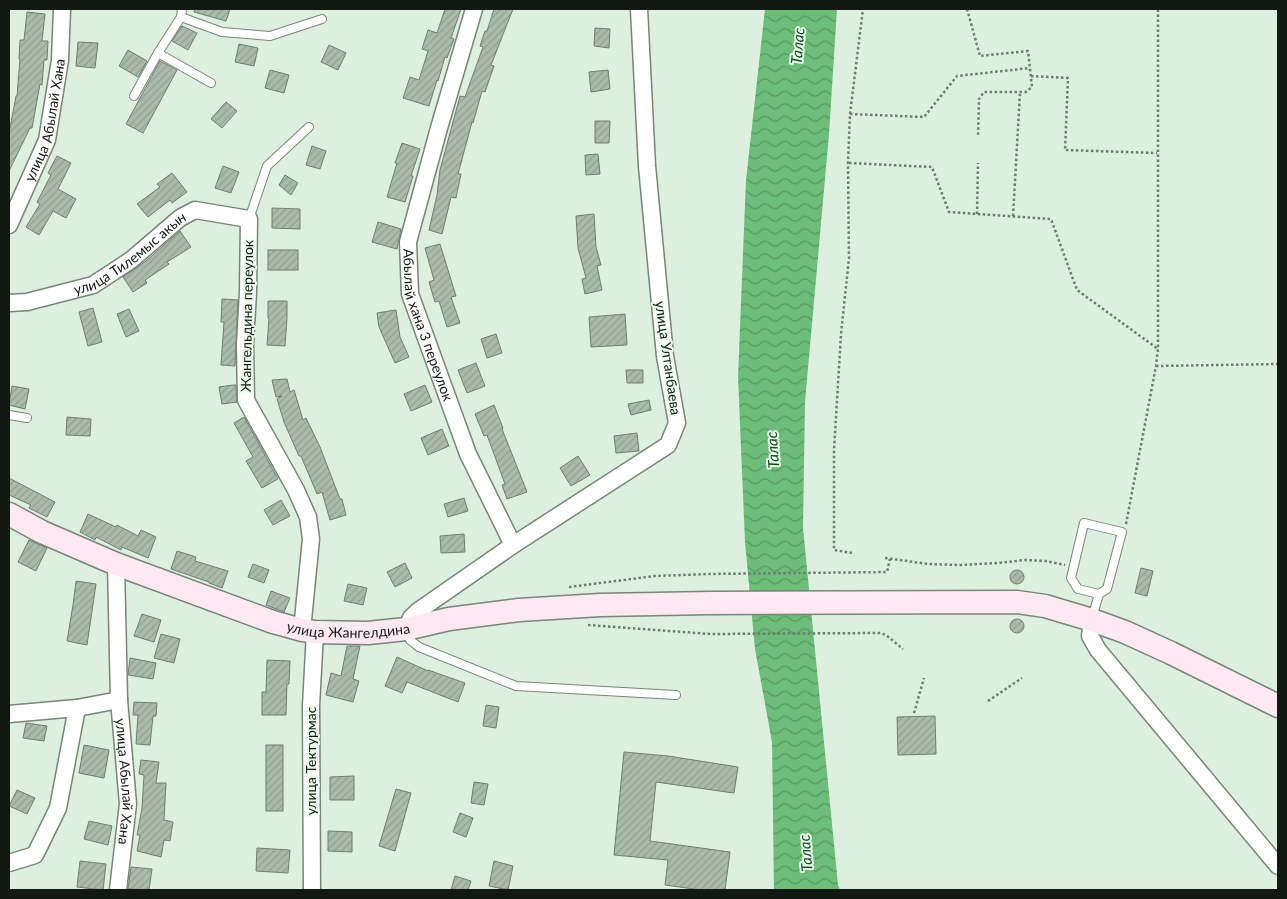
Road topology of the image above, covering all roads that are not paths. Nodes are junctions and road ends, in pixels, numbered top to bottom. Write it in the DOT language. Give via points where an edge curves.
graph roads {
  1 [pos="62,9"];
  2 [pos="474,9"];
  3 [pos="639,9"];
  4 [pos="181,13"];
  5 [pos="322,19"];
  6 [pos="158,53"];
  7 [pos="210,83"];
  8 [pos="134,96"];
  9 [pos="309,127"];
  10 [pos="249,219"];
  11 [pos="9,225"];
  12 [pos="9,303"];
  13 [pos="9,415"];
  14 [pos="27,418"];
  15 [pos="9,514"];
  16 [pos="513,545"];
  17 [pos="116,564"];
  18 [pos="1099,594"];
  19 [pos="1092,620"];
  20 [pos="406,629"];
  21 [pos="308,631"];
  22 [pos="676,695"];
  23 [pos="119,700"];
  24 [pos="1278,706"];
  25 [pos="77,708"];
  26 [pos="9,714"];
  27 [pos="9,863"];
  28 [pos="1278,866"];
  29 [pos="118,890"];
  30 [pos="312,890"];
  1 -- 11 [label="street, улица Абылай Хана" via="60,60 47,140"];
  2 -- 16 [label="street, Абылай хана 3 переулок" via="408,242 410,294 468,454"];
  3 -- 16 [label="street, улица Ултанбаева" via="647,166 665,356 677,423 668,445"];
  4 -- 5 [label="lane" via="222,32 270,36"];
  4 -- 6 [label="lane"];
  6 -- 7 [label="lane"];
  6 -- 8 [label="lane"];
  9 -- 10 [label="lane, Жангельдина переулок" via="267,166"];
  10 -- 12 [label="street, улица Тилемыс акын" via="195,210 180,218 131,260 92,285 27,302"];
  10 -- 21 [label="street, Жангельдина переулок" via="246,400 308,517 311,539"];
  13 -- 14 [label="lane"];
  15 -- 17 [label="street, улица Жангелдина"];
  16 -- 20 [label="street, улица Ултанбаева" via="418,611"];
  17 -- 21 [label="street, улица Жангелдина" via="273,622"];
  17 -- 23 [label="street, улица Абылай Хана"];
  18 -- 18 [label="lane" via="1107,589 1122,532 1084,523 1071,578 1078,589"];
  18 -- 19 [label="lane"];
  19 -- 20 [label="street, улица Жангелдина" via="1045,606 1017,602 710,603 519,610 449,619"];
  19 -- 24 [label="street, улица Жангелдина" via="1125,632"];
  19 -- 28 [label="street" via="1090,636 1098,650"];
  20 -- 21 [label="street, улица Жангелдина" via="368,633"];
  20 -- 22 [label="lane" via="410,640 419,647 516,686"];
  21 -- 30 [label="street, улица Тектурмас"];
  23 -- 25 [label="street, улица Абылай Хана"];
  23 -- 29 [label="street, улица Абылай Хана" via="128,804"];
  25 -- 26 [label="street, улица Абылай Хана"];
  25 -- 27 [label="street" via="58,808 35,855"];
}
